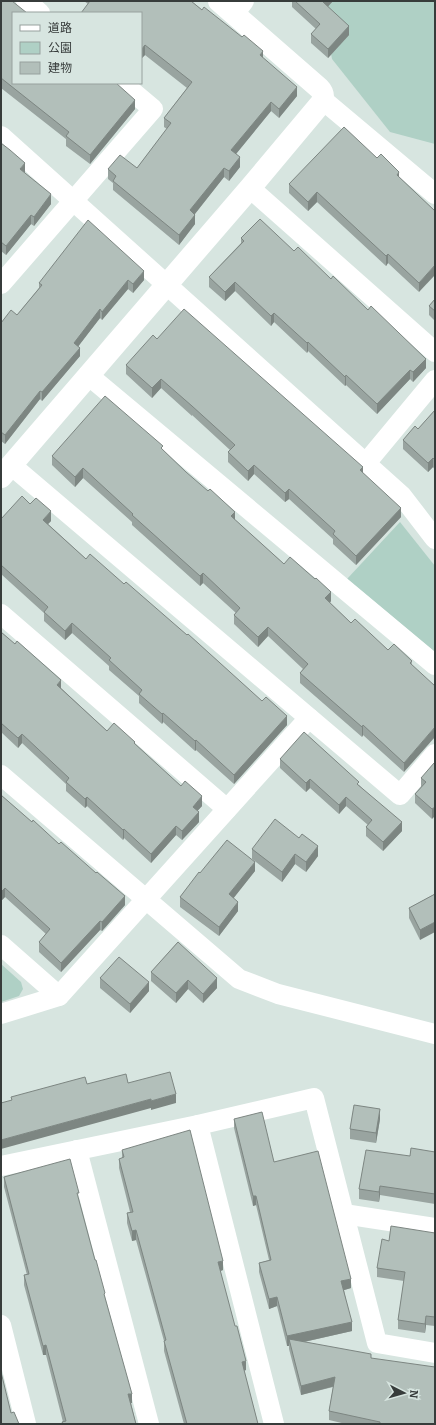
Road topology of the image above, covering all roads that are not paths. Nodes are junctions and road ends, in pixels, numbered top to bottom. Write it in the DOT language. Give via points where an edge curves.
graph roads {
  1 [pos="26,1"];
  2 [pos="232,5"];
  3 [pos="39,12"];
  4 [pos="123,84"];
  5 [pos="323,100"];
  6 [pos="1,136"];
  7 [pos="250,188"];
  8 [pos="435,194"];
  9 [pos="73,201"];
  10 [pos="1,284"];
  11 [pos="166,284"];
  12 [pos="435,352"];
  13 [pos="88,375"];
  14 [pos="435,380"];
  15 [pos="366,463"];
  16 [pos="6,471"];
  17 [pos="435,539"];
  18 [pos="1,614"];
  19 [pos="435,665"];
  20 [pos="309,718"];
  21 [pos="435,754"];
  22 [pos="1,775"];
  23 [pos="228,809"];
  24 [pos="146,900"];
  25 [pos="1,945"];
  26 [pos="60,996"];
  27 [pos="1,1014"];
  28 [pos="435,1034"];
  29 [pos="198,1125"];
  30 [pos="77,1150"];
  31 [pos="1,1166"];
  32 [pos="344,1214"];
  33 [pos="435,1228"];
  34 [pos="1,1325"];
  35 [pos="435,1353"];
  36 [pos="26,1424"];
  37 [pos="149,1424"];
  38 [pos="274,1424"];
  1 -- 3 [label="street"];
  2 -- 5 [label="street" via="319,88"];
  4 -- 9 [label="street" via="153,109"];
  5 -- 7 [label="street"];
  5 -- 8 [label="street"];
  6 -- 9 [label="street"];
  7 -- 11 [label="street"];
  7 -- 12 [label="street"];
  9 -- 10 [label="street"];
  9 -- 11 [label="street"];
  11 -- 13 [label="street"];
  11 -- 15 [label="street"];
  13 -- 16 [label="street"];
  13 -- 19 [label="street"];
  14 -- 15 [label="street"];
  15 -- 17 [label="street" via="402,496"];
  16 -- 20 [label="street"];
  18 -- 23 [label="street"];
  20 -- 21 [label="street" via="400,795"];
  20 -- 23 [label="street"];
  22 -- 24 [label="street"];
  23 -- 24 [label="street"];
  24 -- 26 [label="street"];
  24 -- 28 [label="street" via="239,979 278,994"];
  25 -- 26 [label="street"];
  26 -- 27 [label="street"];
  29 -- 30 [label="street"];
  29 -- 32 [label="street" via="314,1098"];
  29 -- 38 [label="street"];
  30 -- 31 [label="street"];
  30 -- 37 [label="street"];
  32 -- 33 [label="street"];
  32 -- 35 [label="street" via="377,1343"];
  34 -- 36 [label="street"];
}
